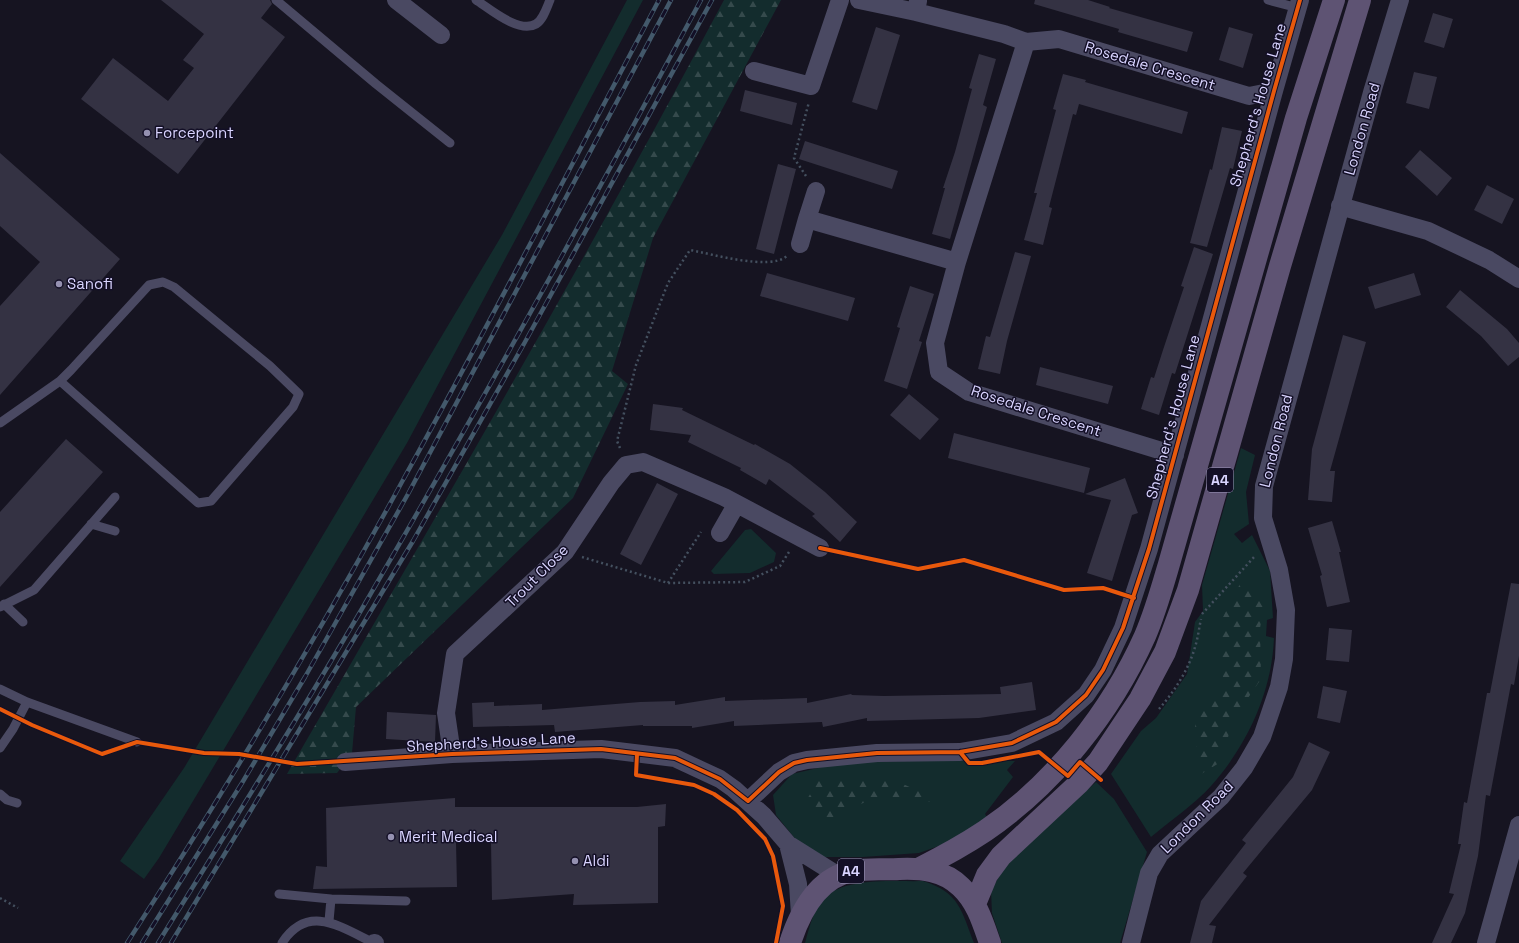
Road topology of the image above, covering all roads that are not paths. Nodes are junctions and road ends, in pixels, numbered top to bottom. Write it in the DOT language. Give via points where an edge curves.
graph roads {
  1 [pos="276,0"];
  2 [pos="396,0"];
  3 [pos="476,0"];
  4 [pos="550,0"];
  5 [pos="840,0"];
  6 [pos="858,0"];
  7 [pos="1268,0"];
  8 [pos="1334,0"];
  9 [pos="1360,0"];
  10 [pos="1400,0"];
  11 [pos="1299,4"];
  12 [pos="917,6"];
  13 [pos="441,35"];
  14 [pos="1026,42"];
  15 [pos="754,71"];
  16 [pos="1274,91"];
  17 [pos="450,143"];
  18 [pos="816,191"];
  19 [pos="1340,206"];
  20 [pos="807,219"];
  21 [pos="800,244"];
  22 [pos="957,262"];
  23 [pos="1519,279"];
  24 [pos="60,380"];
  25 [pos="0,423"];
  26 [pos="1176,455"];
  27 [pos="114,497"];
  28 [pos="736,505"];
  29 [pos="92,524"];
  30 [pos="115,531"];
  31 [pos="720,533"];
  32 [pos="820,548"];
  33 [pos="2,606"];
  34 [pos="23,622"];
  35 [pos="0,689"];
  36 [pos="27,702"];
  37 [pos="137,742"];
  38 [pos="0,748"];
  39 [pos="452,754"];
  40 [pos="345,762"];
  41 [pos="0,794"];
  42 [pos="748,800"];
  43 [pos="17,803"];
  44 [pos="1519,825"];
  45 [pos="788,844"];
  46 [pos="920,868"];
  47 [pos="839,876"];
  48 [pos="279,894"];
  49 [pos="331,899"];
  50 [pos="406,901"];
  51 [pos="975,904"];
  52 [pos="800,915"];
  53 [pos="329,921"];
  54 [pos="282,943"];
  55 [pos="375,943"];
  56 [pos="790,943"];
  57 [pos="990,943"];
  58 [pos="1131,943"];
  59 [pos="1486,943"];
  1 -- 17 [label="lane"];
  2 -- 13 [label="street"];
  3 -- 4 [label="lane" via="513,23 530,26 538,23"];
  5 -- 15 [label="street" via="811,86"];
  6 -- 12 [label="street, Rosedale Crescent"];
  7 -- 11 [label="lane"];
  8 -- 46 [label="main road, A4" via="1296,118 1169,564 1145,635 1113,696 1049,776 986,830"];
  9 -- 51 [label="main road, A4" via="1280,266 1188,590 1165,652 1140,699 1098,762 1001,856 987,875"];
  10 -- 19 [label="street, London Road"];
  11 -- 16 [label="street, Shepherd's House Lane"];
  12 -- 14 [label="street, Rosedale Crescent"];
  14 -- 16 [label="street, Rosedale Crescent" via="1060,39 1249,96"];
  14 -- 22 [label="street, Rosedale Crescent"];
  16 -- 26 [label="street, Shepherd's House Lane"];
  18 -- 20 [label="street"];
  19 -- 23 [label="street" via="1428,231 1489,260"];
  19 -- 58 [label="street, London Road" via="1264,486 1263,518 1279,570 1286,610 1280,687 1262,737 1244,768 1221,798 1160,854 1149,873"];
  20 -- 21 [label="street"];
  20 -- 22 [label="street"];
  22 -- 26 [label="street, Rosedale Crescent" via="935,343 940,372 969,392"];
  24 -- 24 [label="lane" via="149,285 163,282 179,291 270,366 299,394 293,407 211,501 198,503"];
  24 -- 25 [label="lane"];
  26 -- 42 [label="street, Shepherd's House Lane" via="1123,628 1103,670 1086,695 1056,722 1012,743 982,749 829,756 794,763 779,772"];
  27 -- 29 [label="lane"];
  28 -- 31 [label="street"];
  28 -- 32 [label="street"];
  28 -- 39 [label="street, Trout Close" via="643,462 626,465 565,552 455,654 446,713"];
  29 -- 30 [label="lane"];
  29 -- 33 [label="lane" via="34,590"];
  33 -- 34 [label="lane"];
  35 -- 36 [label="lane"];
  36 -- 37 [label="lane"];
  36 -- 38 [label="lane"];
  39 -- 40 [label="street, Shepherd's House Lane"];
  39 -- 42 [label="street, Shepherd's House Lane" via="601,749 675,758 720,779"];
  41 -- 43 [label="lane" via="7,800"];
  42 -- 45 [label="street, Shepherd's House Lane"];
  44 -- 59 [label="street"];
  45 -- 47 [label="street, Shepherd's House Lane"];
  45 -- 52 [label="street, Shepherd's House Lane" via="798,884"];
  46 -- 47 [label="main road, A4" via="852,871"];
  46 -- 51 [label="main road, A4" via="943,874 953,880"];
  47 -- 52 [label="main road, A4" via="820,889"];
  48 -- 49 [label="lane"];
  49 -- 50 [label="lane"];
  49 -- 53 [label="lane"];
  51 -- 57 [label="main road, A4"];
  52 -- 56 [label="main road, A4"];
  53 -- 54 [label="lane" via="300,924 290,931"];
  53 -- 55 [label="lane"];
}
